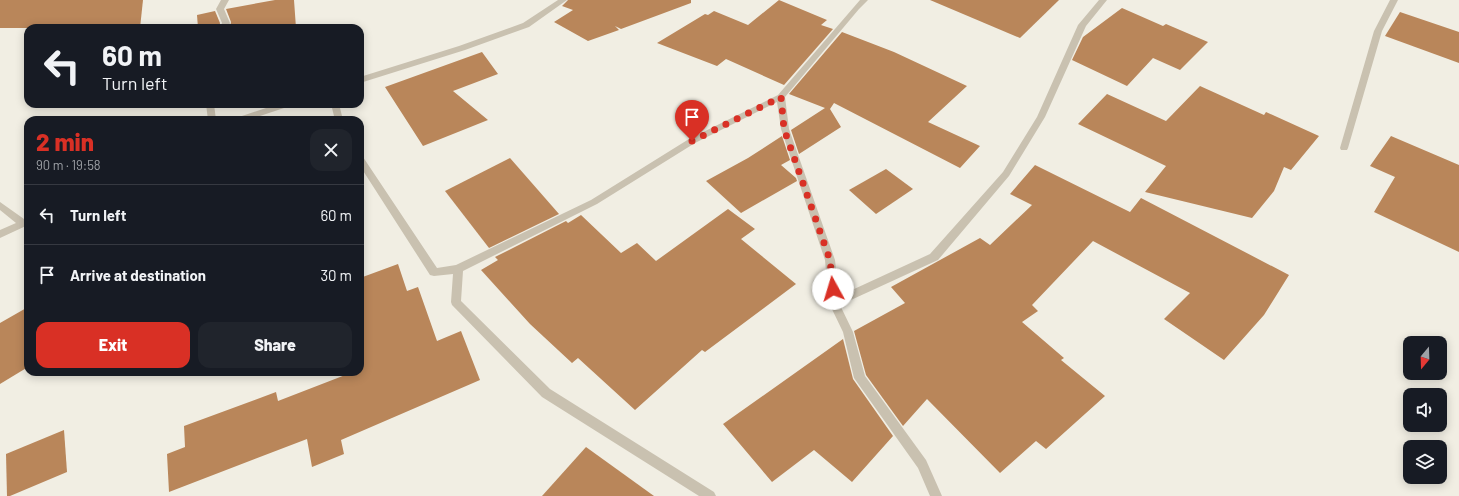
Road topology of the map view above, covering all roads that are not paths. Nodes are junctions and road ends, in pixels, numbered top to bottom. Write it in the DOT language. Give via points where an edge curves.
graph roads {
  1 [pos="224,0"];
  2 [pos="563,0"];
  3 [pos="864,0"];
  4 [pos="1103,0"];
  5 [pos="1394,0"];
  6 [pos="226,24"];
  7 [pos="364,79"];
  8 [pos="781,97"];
  9 [pos="276,108"];
  10 [pos="252,116"];
  11 [pos="1344,148"];
  12 [pos="364,165"];
  13 [pos="0,205"];
  14 [pos="24,221"];
  15 [pos="24,223"];
  16 [pos="0,234"];
  17 [pos="458,269"];
  18 [pos="834,303"];
  19 [pos="710,496"];
  20 [pos="936,496"];
  1 -- 6 [label="street" via="220,9"];
  2 -- 7 [label="street" via="526,25"];
  3 -- 8 [label="street"];
  4 -- 18 [label="street" via="1082,25 1041,117 1006,174 934,257"];
  5 -- 11 [label="street" via="1378,31"];
  8 -- 17 [label="street" via="692,141 594,202"];
  8 -- 18 [label="street" via="784,129 830,260"];
  9 -- 10 [label="street"];
  12 -- 17 [label="street" via="434,272"];
  13 -- 14 [label="street"];
  15 -- 16 [label="street"];
  17 -- 19 [label="street" via="456,302 546,393"];
  18 -- 20 [label="street" via="848,332 860,378 922,464"];
}
